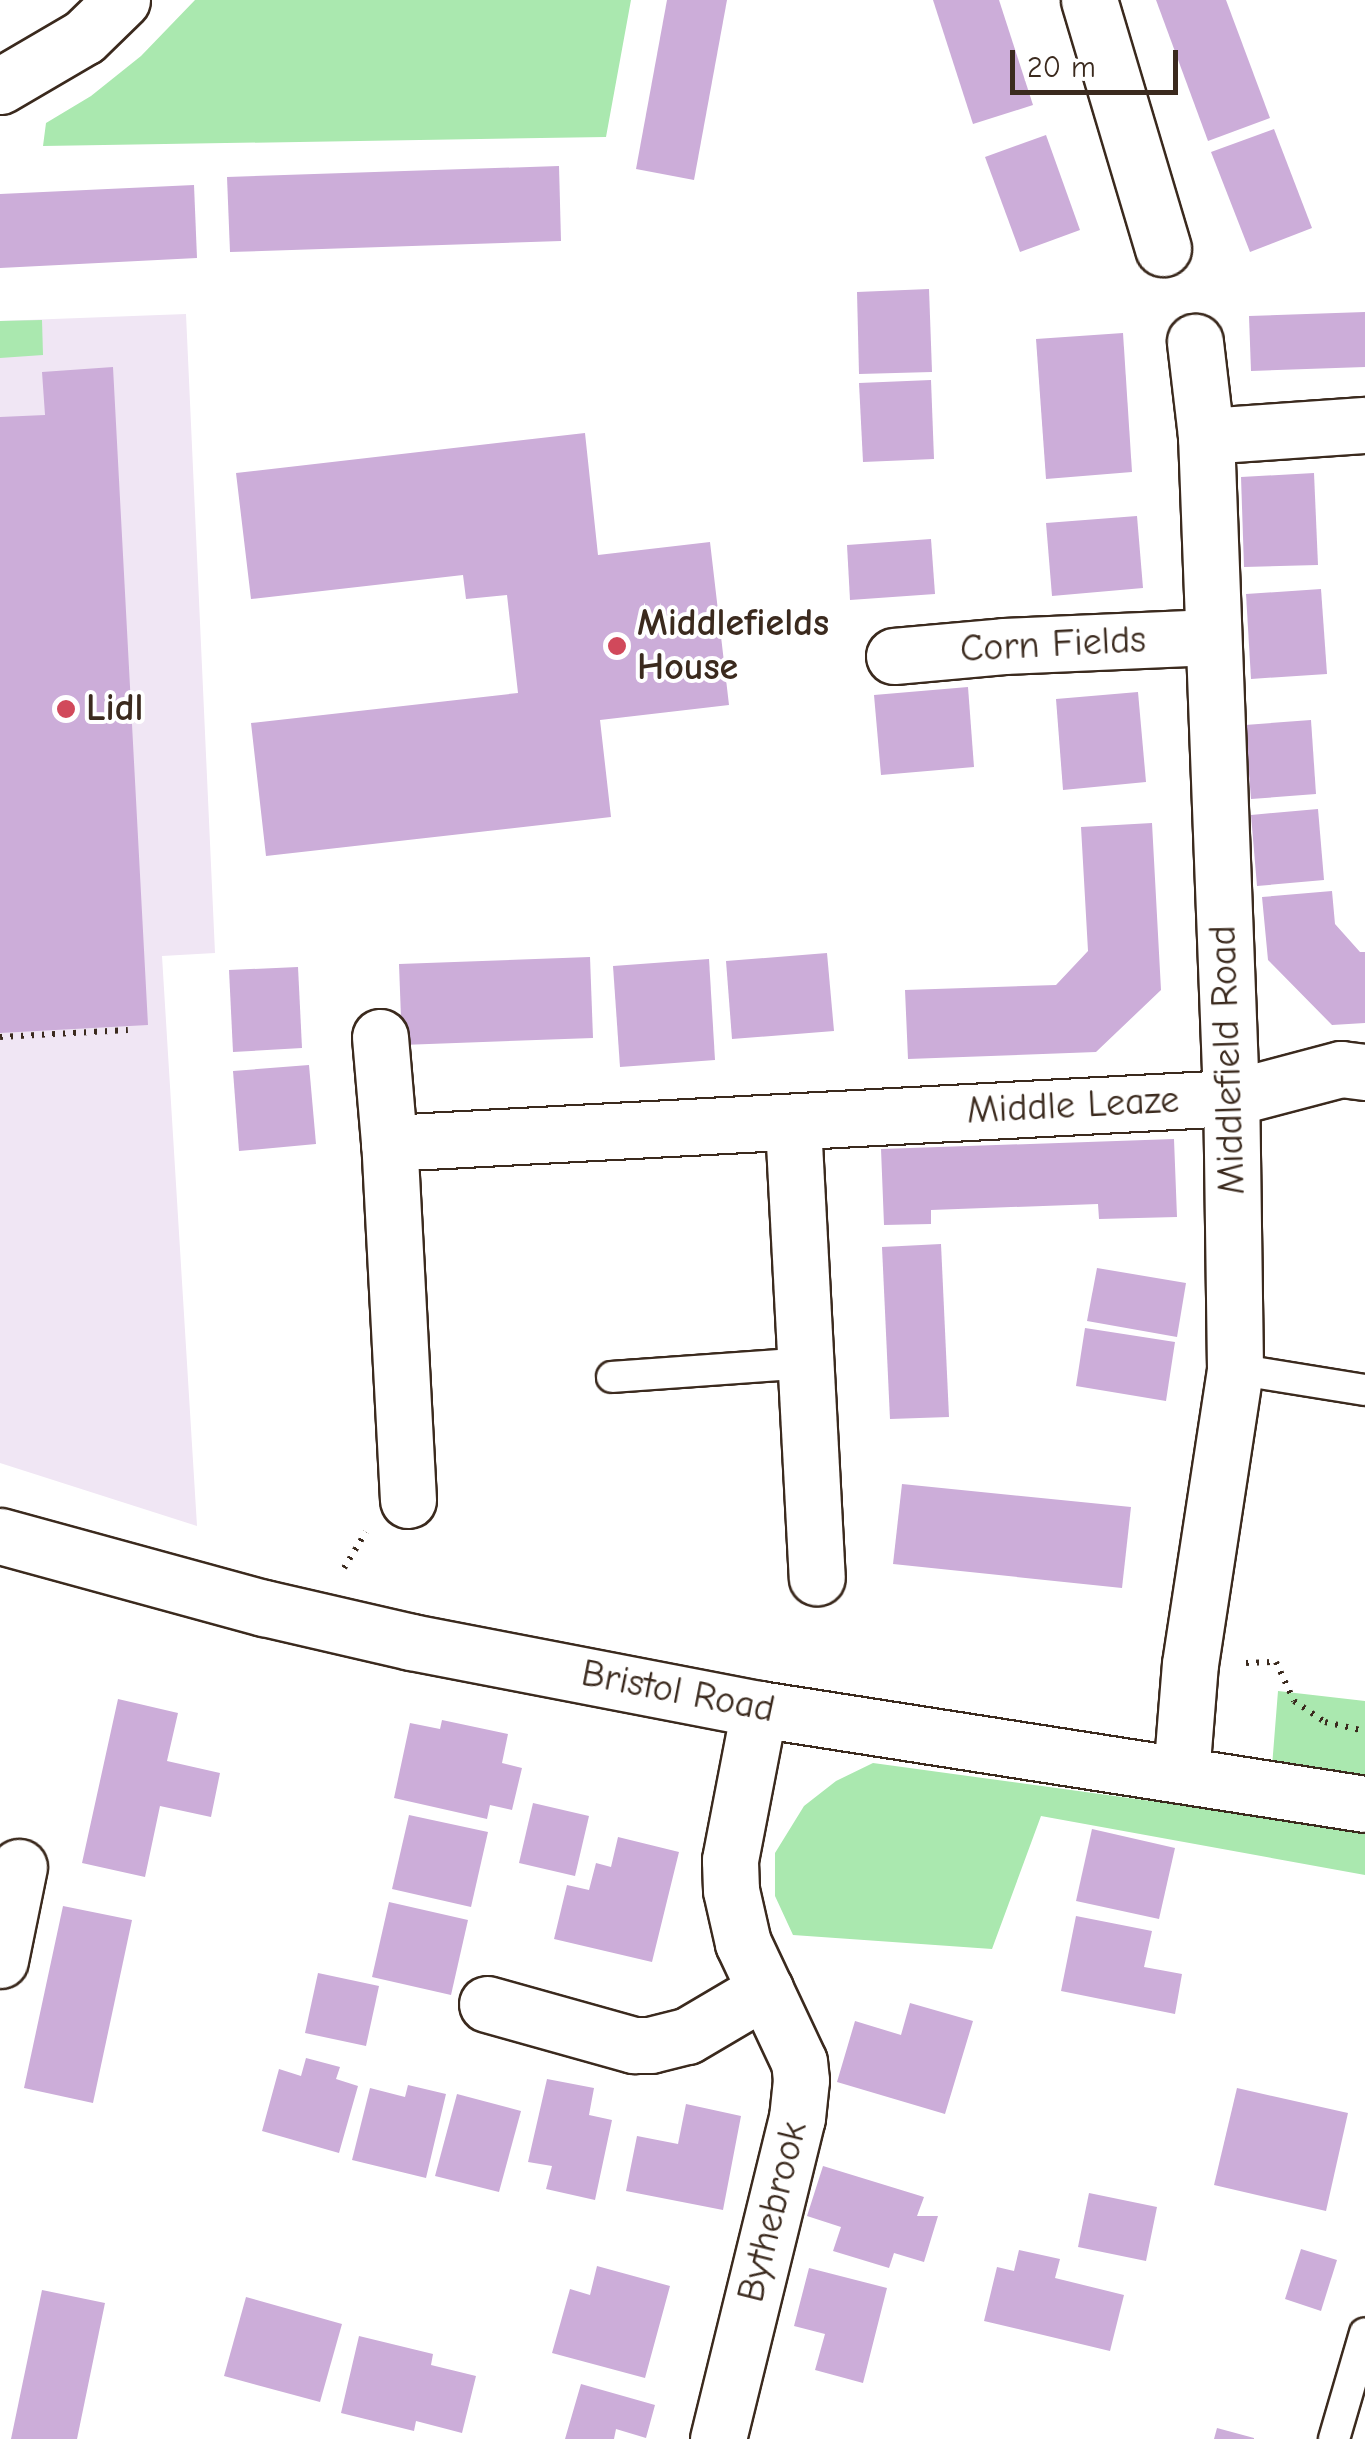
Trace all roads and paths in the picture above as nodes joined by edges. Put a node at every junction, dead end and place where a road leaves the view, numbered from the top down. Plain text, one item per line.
1 (122, 0) edge
2 (1089, 0) edge
3 (0, 86) edge
4 (1163, 248) dead end
5 (1195, 342) dead end
6 (1365, 425) edge
7 (1206, 436) junction
8 (1212, 637) junction
9 (894, 656) dead end
10 (128, 1030) dead end
11 (0, 1037) edge
12 (380, 1037) dead end
13 (1365, 1072) edge
14 (1231, 1098) junction
15 (793, 1124) junction
16 (389, 1143) junction
17 (806, 1363) junction
18 (1236, 1369) junction
19 (612, 1377) dead end
20 (1365, 1390) edge
21 (408, 1500) dead end
22 (0, 1536) edge
23 (816, 1577) dead end
24 (1190, 1664) junction
25 (759, 1708) junction
26 (1365, 1731) edge
27 (1181, 1774) junction
28 (1365, 1804) edge
29 (19, 1868) dead end
30 (0, 1960) edge
31 (765, 1990) junction
32 (487, 2004) dead end
33 (1365, 2333) edge
34 (718, 2439) edge
35 (1334, 2439) edge

1 - 3 street
2 - 4 street
5 - 7 street, Middlefield Road
6 - 7 street
7 - 8 street, Middlefield Road
8 - 9 street, Corn Fields
8 - 14 street, Middlefield Road
10 - 11 path
12 - 16 street
13 - 14 street, Middle Leaze
14 - 15 street, Middle Leaze
14 - 18 street, Middlefield Road
15 - 16 street, Middle Leaze
15 - 17 street
16 - 21 street
17 - 19 lane
17 - 23 street
18 - 20 lane
18 - 24 street, Middlefield Road
22 - 25 street, Bristol Road
24 - 26 path
24 - 27 street, Middlefield Road
25 - 27 street, Bristol Road
25 - 31 street, Bythebrook
27 - 28 street, Bristol Road
29 - 30 street
31 - 32 street
31 - 34 street, Bythebrook
33 - 35 lane

